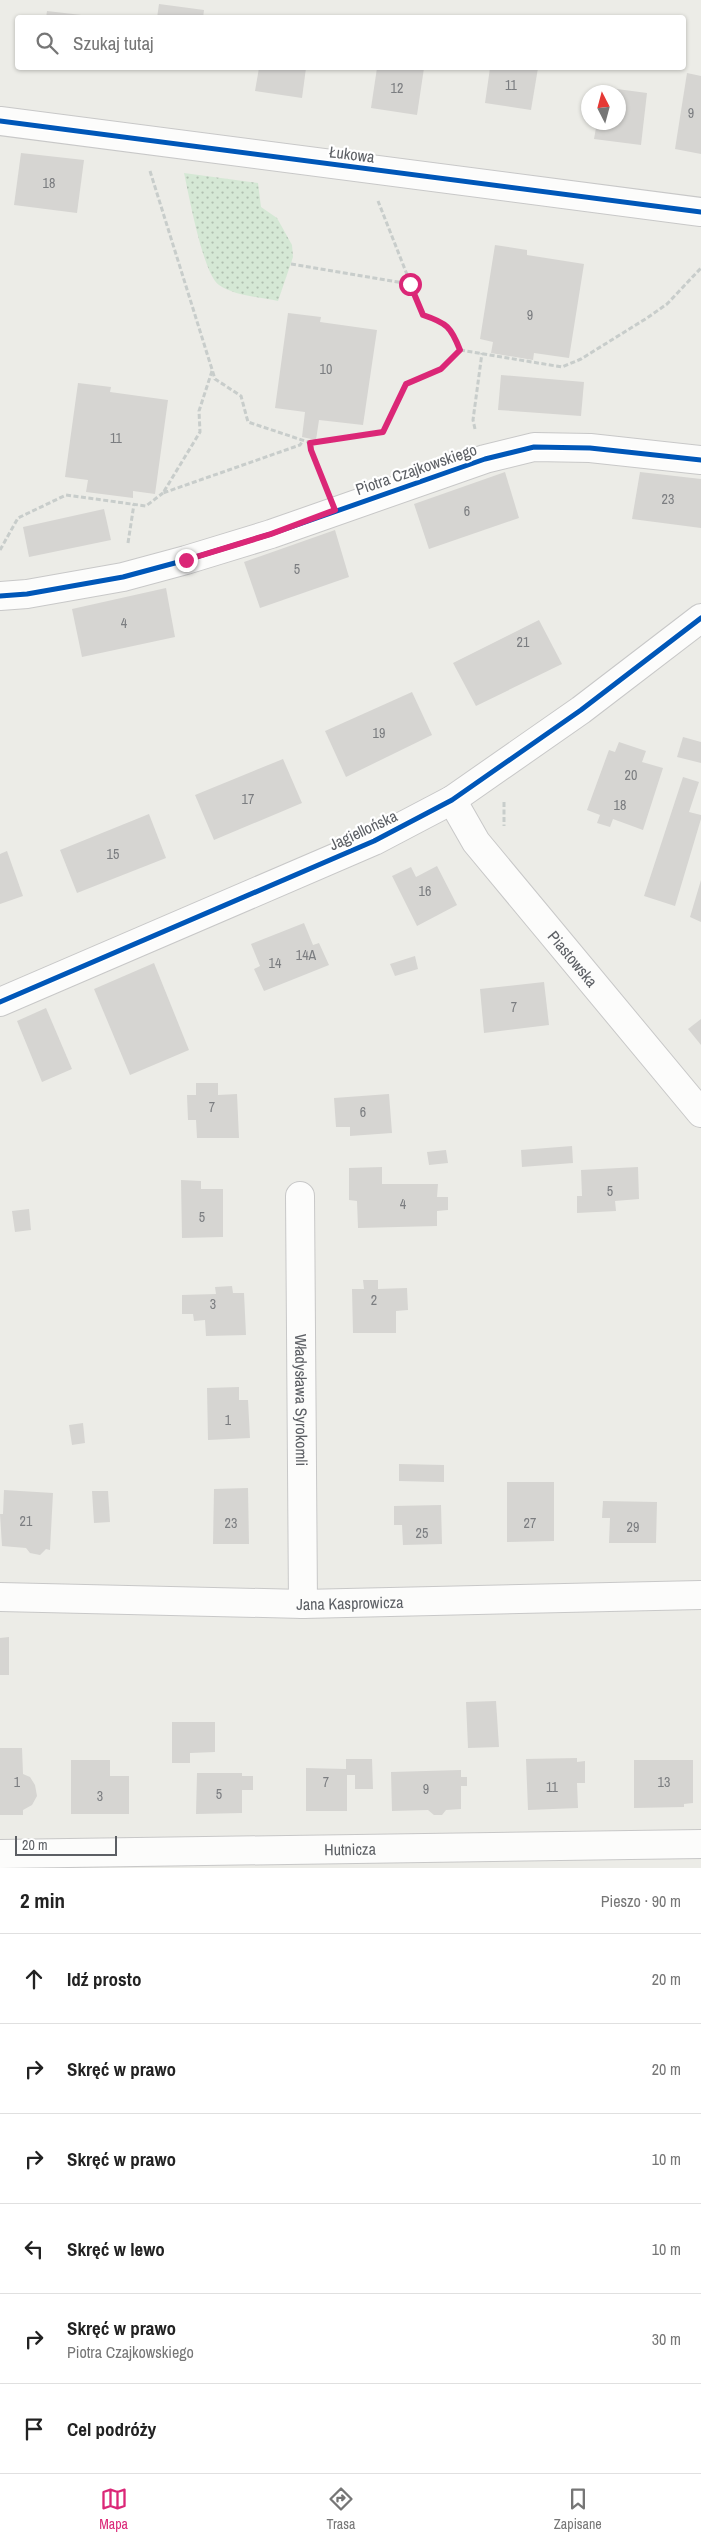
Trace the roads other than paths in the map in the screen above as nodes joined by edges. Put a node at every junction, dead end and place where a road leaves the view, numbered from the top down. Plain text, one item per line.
1 (0, 121) edge
2 (701, 212) edge
3 (701, 460) edge
4 (0, 596) edge
5 (701, 618) edge
6 (452, 800) junction
7 (0, 1002) edge
8 (701, 1113) edge
9 (300, 1196) dead end
10 (701, 1595) edge
11 (0, 1597) edge
12 (303, 1604) junction
13 (701, 1844) edge
14 (0, 1854) edge

1 - 2 street, Łukowa
3 - 4 street, Piotra Czajkowskiego
5 - 6 street, Jagiellońska
6 - 7 street, Jagiellońska
6 - 8 street, Piastowska
9 - 12 street, Władysława Syrokomli
10 - 12 street, Jana Kasprowicza
11 - 12 street, Jana Kasprowicza
13 - 14 street, Hutnicza

